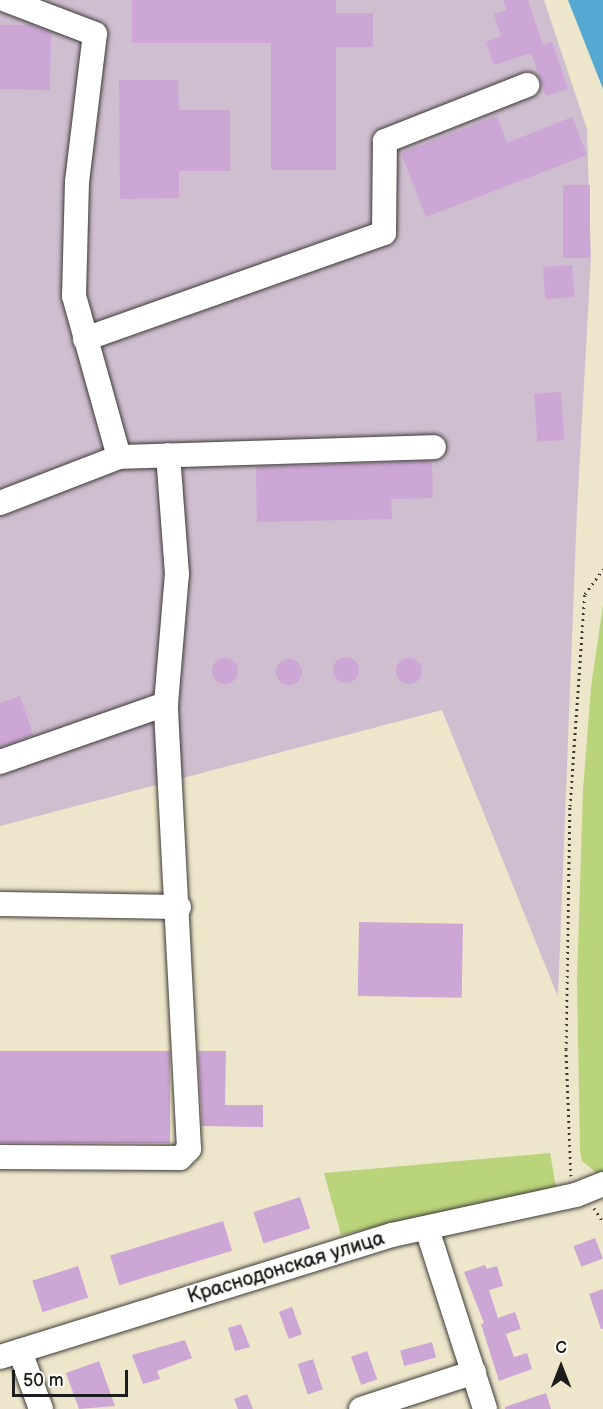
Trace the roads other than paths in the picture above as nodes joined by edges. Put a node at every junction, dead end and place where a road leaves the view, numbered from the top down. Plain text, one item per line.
1 (6, 0) edge
2 (527, 85) dead end
3 (84, 339) junction
4 (434, 447) dead end
5 (168, 455) junction
6 (119, 456) junction
7 (0, 503) edge
8 (166, 704) junction
9 (0, 762) edge
10 (0, 904) edge
11 (179, 907) junction
12 (0, 1158) edge
13 (603, 1184) edge
14 (427, 1229) junction
15 (10, 1354) edge
16 (474, 1372) junction
17 (41, 1409) edge
18 (361, 1409) edge
19 (485, 1409) edge

1 - 3 street
2 - 3 street
3 - 6 street
4 - 5 street
5 - 6 street
5 - 8 street
6 - 7 street
8 - 9 street
8 - 11 street
10 - 11 street
11 - 12 street
13 - 14 street, Краснодонская улица
14 - 15 street, Краснодонская улица
14 - 16 street
15 - 17 street
16 - 18 street
16 - 19 street

